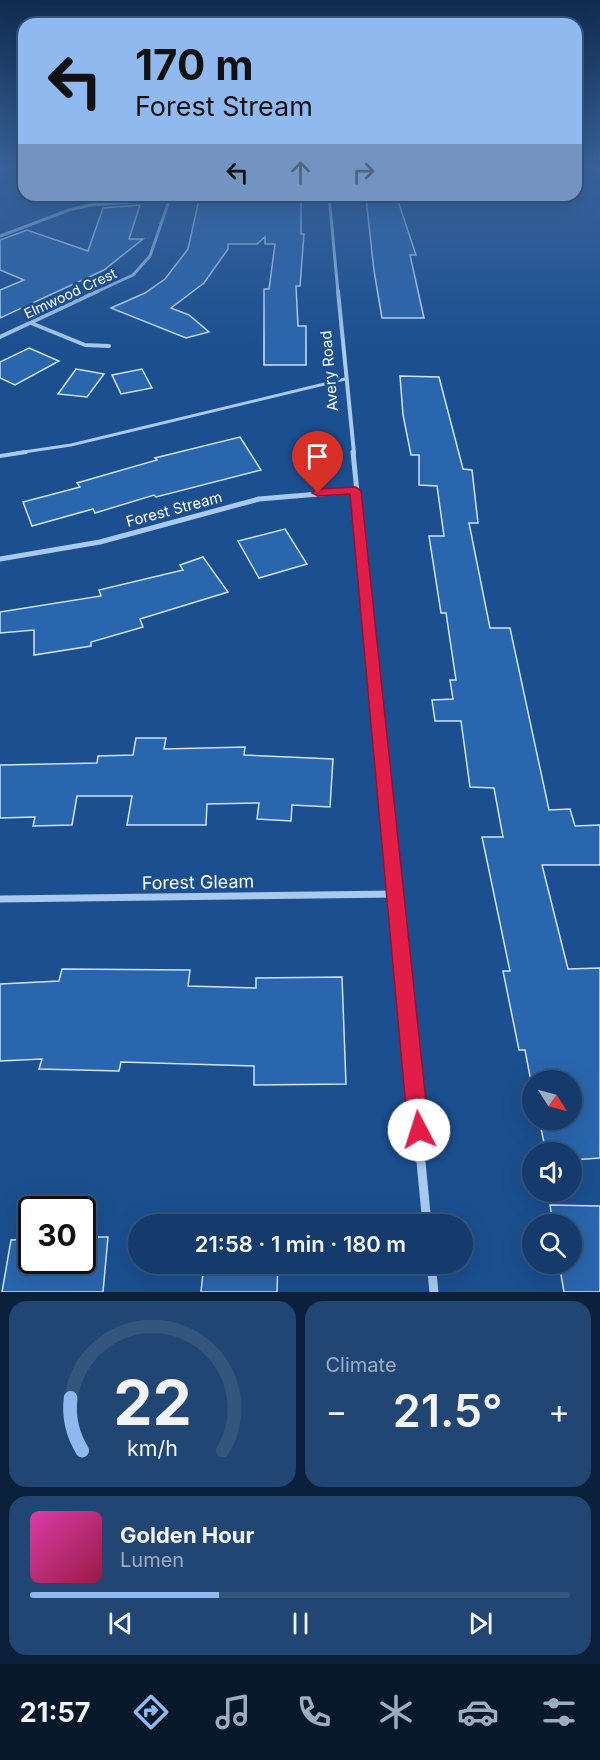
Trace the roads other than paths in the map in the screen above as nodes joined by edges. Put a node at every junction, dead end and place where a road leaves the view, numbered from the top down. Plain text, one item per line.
1 (18, 229) edge
2 (160, 229) edge
3 (331, 229) edge
4 (0, 236) edge
5 (31, 323) junction
6 (0, 337) edge
7 (109, 346) dead end
8 (345, 379) junction
9 (0, 456) edge
10 (356, 491) junction
11 (0, 559) edge
12 (397, 894) junction
13 (0, 899) edge
14 (426, 1214) edge
15 (432, 1274) edge
16 (434, 1292) edge

1 - 4 street
2 - 5 street, Elmwood Crest
3 - 8 street, Avery Road
5 - 6 street, Elmwood Crest
5 - 7 street
8 - 9 lane
8 - 10 street, Avery Road
10 - 11 street, Forest Stream
10 - 12 street, Avery Road
12 - 13 street, Forest Gleam
12 - 14 street, Avery Road
15 - 16 street

